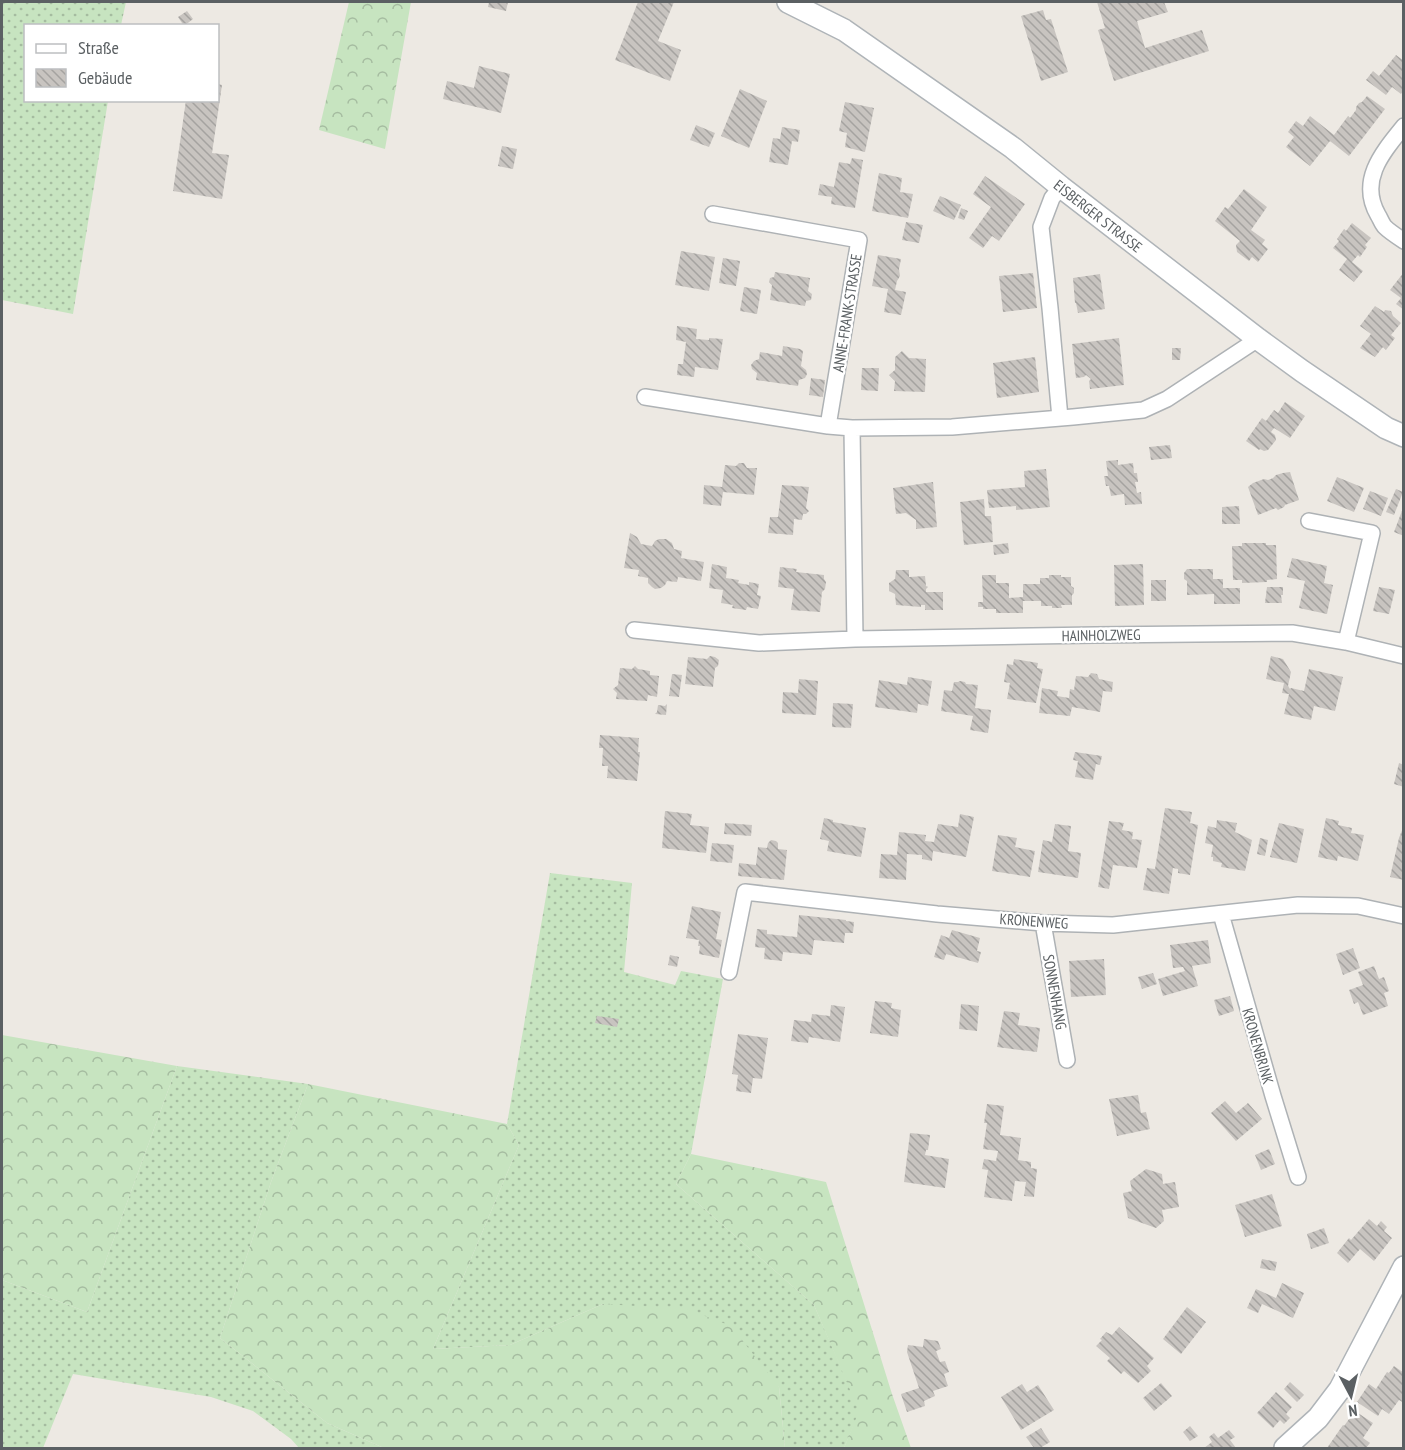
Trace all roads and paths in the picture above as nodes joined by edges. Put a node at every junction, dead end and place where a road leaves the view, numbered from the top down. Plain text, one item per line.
1 (788, 2) edge
2 (1404, 126) edge
3 (1061, 187) junction
4 (713, 214) dead end
5 (1404, 242) edge
6 (1258, 339) junction
7 (645, 397) dead end
8 (1060, 418) junction
9 (828, 426) junction
10 (852, 428) junction
11 (1404, 436) edge
12 (1309, 521) dead end
13 (634, 630) dead end
14 (855, 639) junction
15 (1346, 642) junction
16 (1404, 656) edge
17 (1221, 914) junction
18 (1404, 916) edge
19 (1043, 923) junction
20 (729, 972) dead end
21 (1067, 1060) dead end
22 (1298, 1177) dead end
23 (1404, 1267) edge
24 (1285, 1449) edge

1 - 3 main road, EISBERGER STRASSE
2 - 5 street
3 - 6 main road, EISBERGER STRASSE
3 - 8 street
4 - 9 street, ANNE-FRANK-STRASSE
6 - 8 street
6 - 11 main road, EISBERGER STRASSE
7 - 9 street
8 - 10 street
9 - 10 street
10 - 14 street
12 - 15 street
13 - 14 street, HAINHOLZWEG
14 - 15 street, HAINHOLZWEG
15 - 16 street, HAINHOLZWEG
17 - 18 street, KRONENWEG
17 - 19 street, KRONENWEG
17 - 22 street, KRONENBRINK
19 - 20 street, KRONENWEG
19 - 21 street, SONNENHANG
23 - 24 main road

